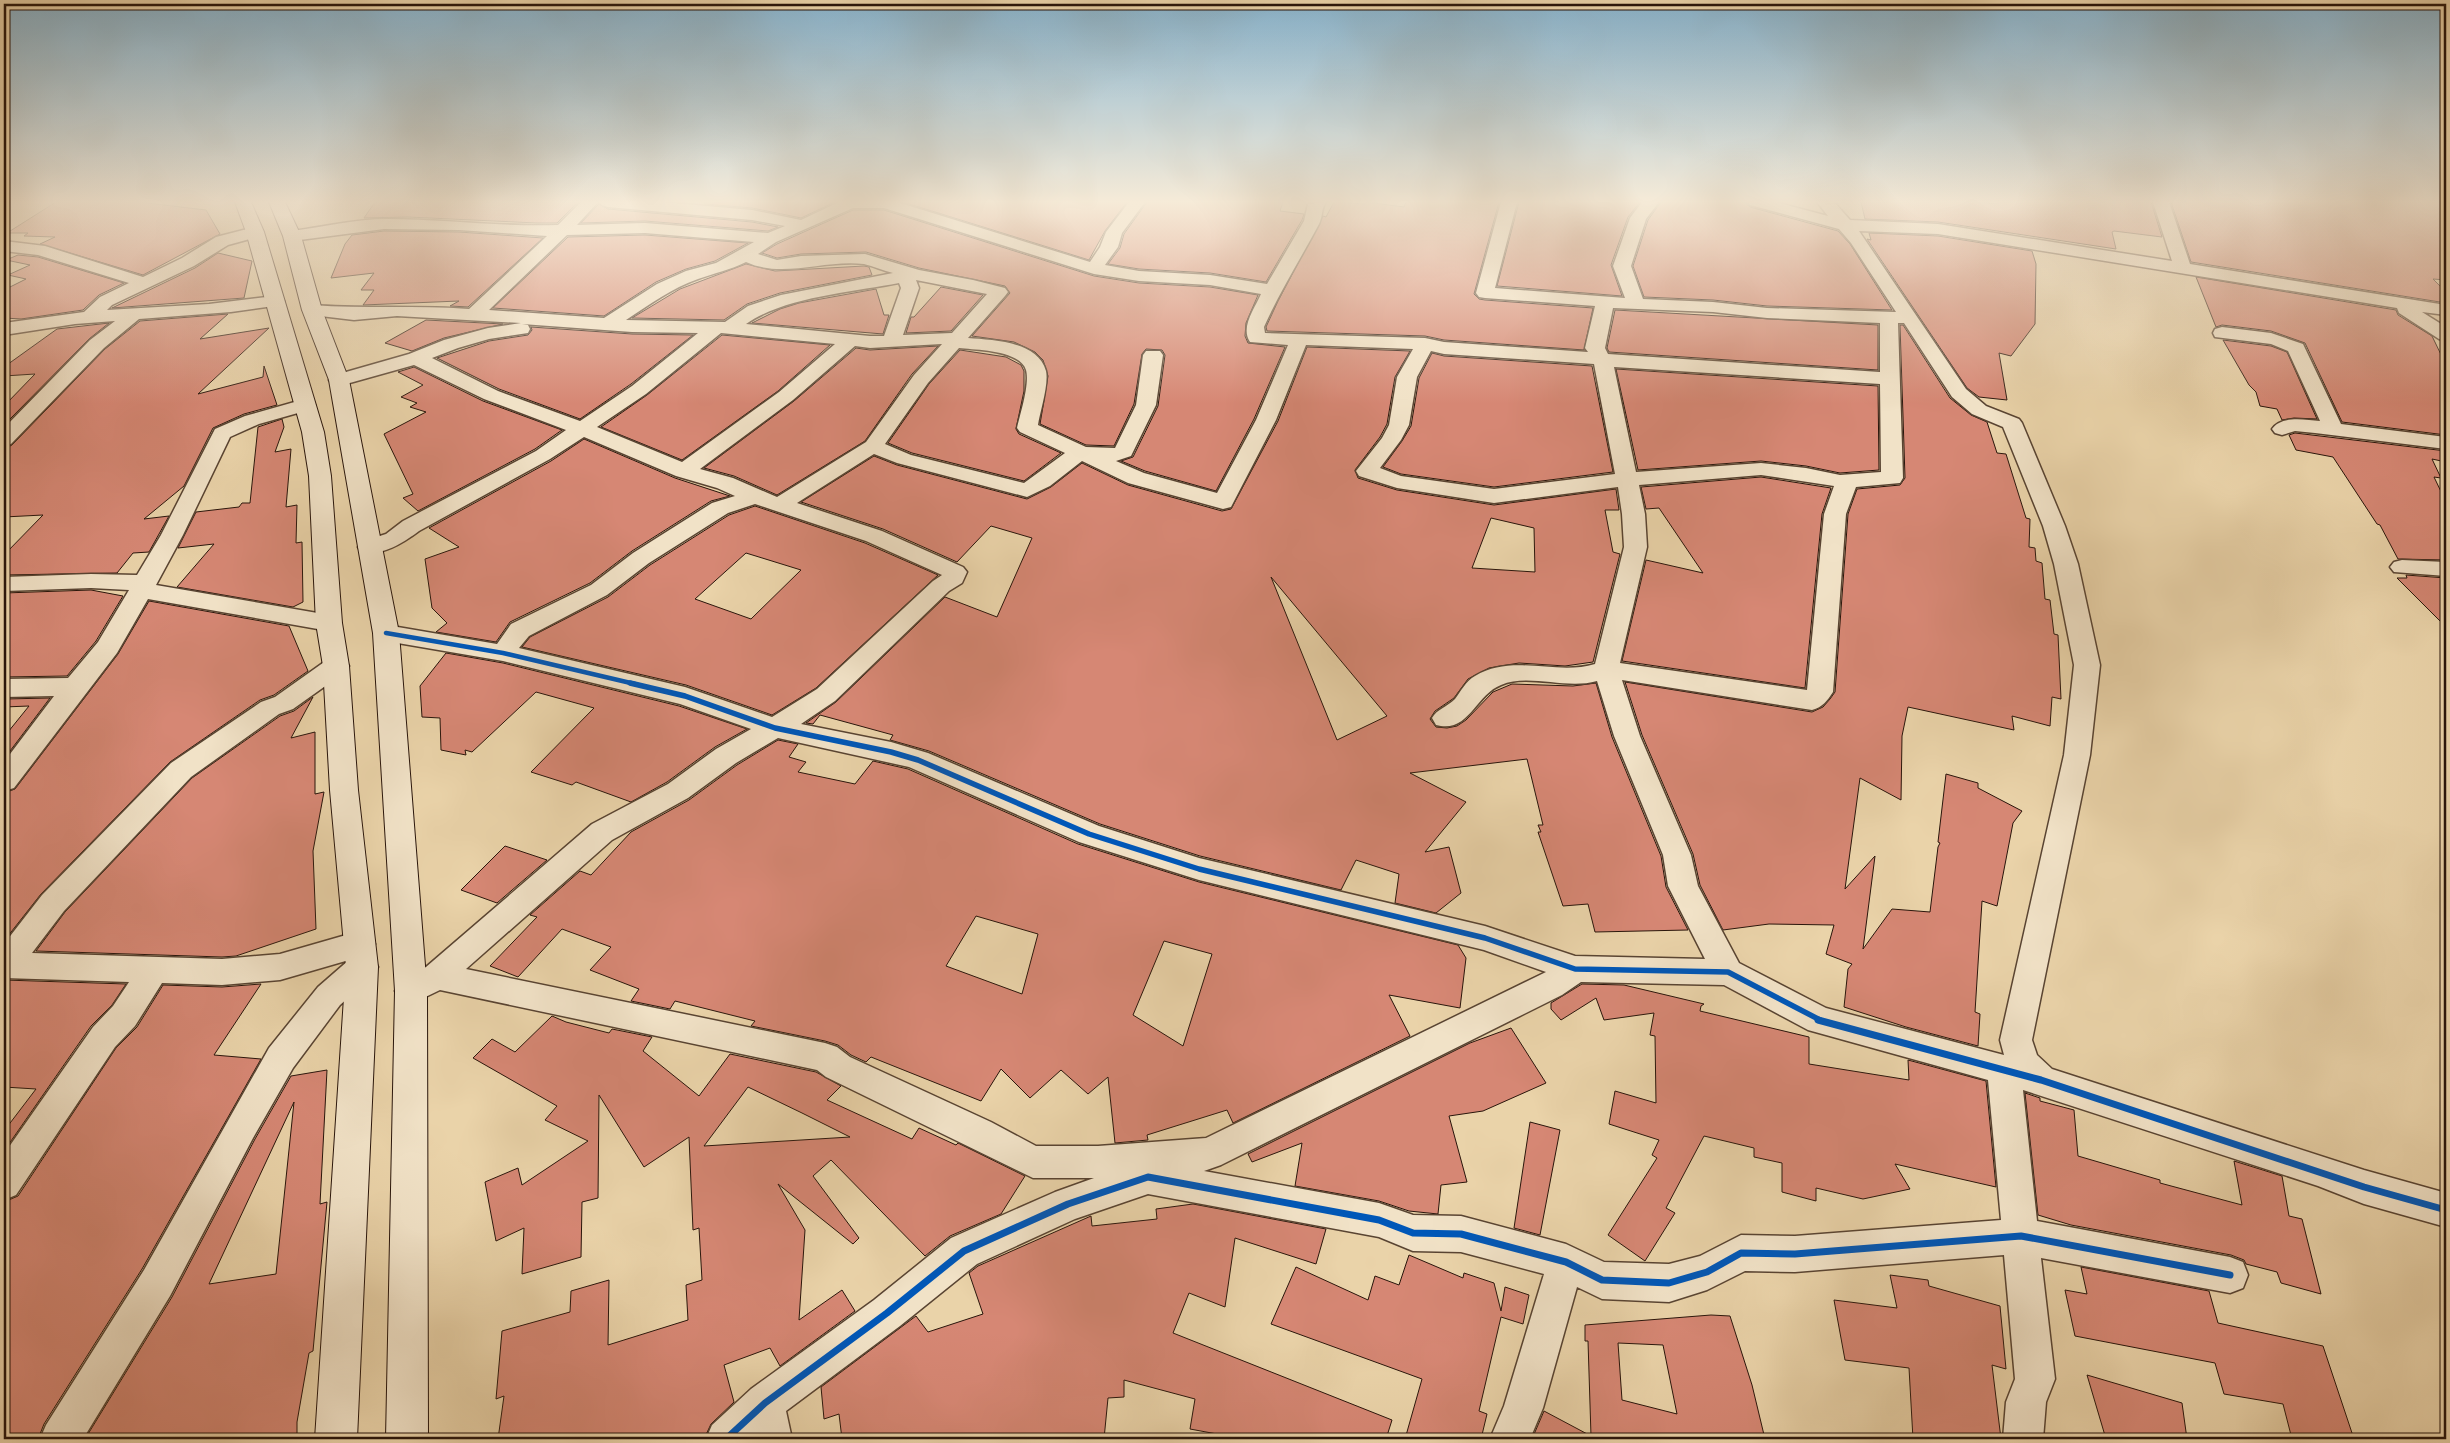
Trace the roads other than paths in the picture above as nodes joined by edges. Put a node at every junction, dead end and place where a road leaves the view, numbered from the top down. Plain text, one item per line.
1 (102, 269) edge
2 (173, 269) edge
3 (265, 269) edge
4 (301, 269) edge
5 (521, 269) edge
6 (713, 269) edge
7 (893, 269) edge
8 (1096, 269) edge
9 (1284, 269) edge
10 (1491, 269) edge
11 (1623, 269) edge
12 (1878, 269) edge
13 (2191, 269) edge
14 (911, 276) junction
15 (144, 283) junction
16 (1272, 290) junction
17 (275, 301) junction
18 (1604, 303) junction
19 (2395, 303) junction
20 (1636, 304) junction
21 (312, 310) junction
22 (2446, 310) edge
23 (473, 315) junction
24 (132, 316) junction
25 (89, 317) junction
26 (1889, 318) junction
27 (1911, 318) junction
28 (582, 322) junction
29 (609, 323) junction
30 (723, 328) junction
31 (4, 329) edge
32 (2222, 333) dead end
33 (2446, 335) edge
34 (892, 340) junction
35 (1299, 340) junction
36 (850, 341) junction
37 (954, 342) junction
38 (1425, 344) junction
39 (1153, 355) dead end
40 (416, 358) junction
41 (1602, 359) junction
42 (1890, 379) junction
43 (339, 380) junction
44 (305, 405) junction
45 (581, 429) junction
46 (2282, 429) dead end
47 (2334, 430) junction
48 (4, 440) edge
49 (2446, 443) edge
50 (873, 446) junction
51 (1079, 453) junction
52 (684, 471) junction
53 (1626, 479) junction
54 (1847, 481) junction
55 (755, 497) junction
56 (781, 504) junction
57 (369, 547) junction
58 (2402, 567) dead end
59 (2446, 569) edge
60 (4, 584) edge
61 (144, 586) junction
62 (329, 623) junction
63 (386, 632) junction
64 (503, 653) junction
65 (336, 666) junction
66 (1606, 669) junction
67 (75, 687) junction
68 (4, 688) edge
69 (1445, 718) dead end
70 (776, 728) junction
71 (4, 781) edge
72 (361, 956) junction
73 (4, 965) edge
74 (1575, 969) junction
75 (153, 971) junction
76 (1728, 972) junction
77 (424, 984) junction
78 (2004, 1070) junction
79 (2041, 1080) junction
80 (1157, 1166) junction
81 (4, 1183) edge
82 (2446, 1210) edge
83 (2021, 1236) junction
84 (1566, 1262) junction
85 (2230, 1275) dead end
86 (768, 1421) edge
87 (60, 1439) edge
88 (336, 1439) edge
89 (407, 1439) edge
90 (726, 1439) edge
91 (1510, 1439) edge
92 (2023, 1439) edge

1 - 15 street
2 - 15 street
3 - 17 street
4 - 21 street
5 - 23 street
6 - 29 street
7 - 14 street
8 - 16 street
9 - 16 street
10 - 18 street
11 - 20 street
12 - 27 street
13 - 19 street
14 - 30 street
14 - 34 street
14 - 37 street
15 - 25 street
16 - 35 street
17 - 24 street
17 - 44 street
18 - 20 street
18 - 41 street
19 - 22 street
19 - 33 street
20 - 26 street
21 - 23 street
21 - 43 street
23 - 28 street
24 - 25 street
24 - 48 street
25 - 31 street
26 - 27 street
26 - 42 street
27 - 79 street
28 - 29 street
28 - 40 street
29 - 30 street
30 - 36 street
30 - 45 street
32 - 47 street
34 - 36 street
34 - 37 street
35 - 38 street
35 - 51 street
36 - 52 street
37 - 50 street
37 - 51 street
38 - 41 street
38 - 53 street
39 - 51 street
40 - 43 street
40 - 45 street
41 - 42 street
41 - 53 street
42 - 54 street
43 - 57 street
44 - 61 street
44 - 62 street
45 - 52 street
45 - 57 street
46 - 47 street
47 - 49 street
50 - 51 street
50 - 56 street
52 - 55 street
53 - 54 street
53 - 66 street
54 - 66 street
55 - 56 street
55 - 64 street
56 - 70 street
57 - 63 street
58 - 59 street
60 - 61 street
61 - 62 street
61 - 67 street
62 - 65 street
63 - 64 street
63 - 77 street
64 - 70 street
65 - 72 street
65 - 73 street
66 - 69 street
66 - 76 street
67 - 68 street
67 - 71 street
70 - 74 street
70 - 77 street
72 - 75 street
72 - 87 street
72 - 88 street
73 - 75 street
74 - 76 street
74 - 80 street
75 - 81 street
76 - 78 street
77 - 80 street
77 - 89 street
78 - 79 street
78 - 83 street
79 - 82 street
80 - 84 street
80 - 86 street
83 - 84 street
83 - 85 street
83 - 92 street
84 - 91 street
86 - 90 street

